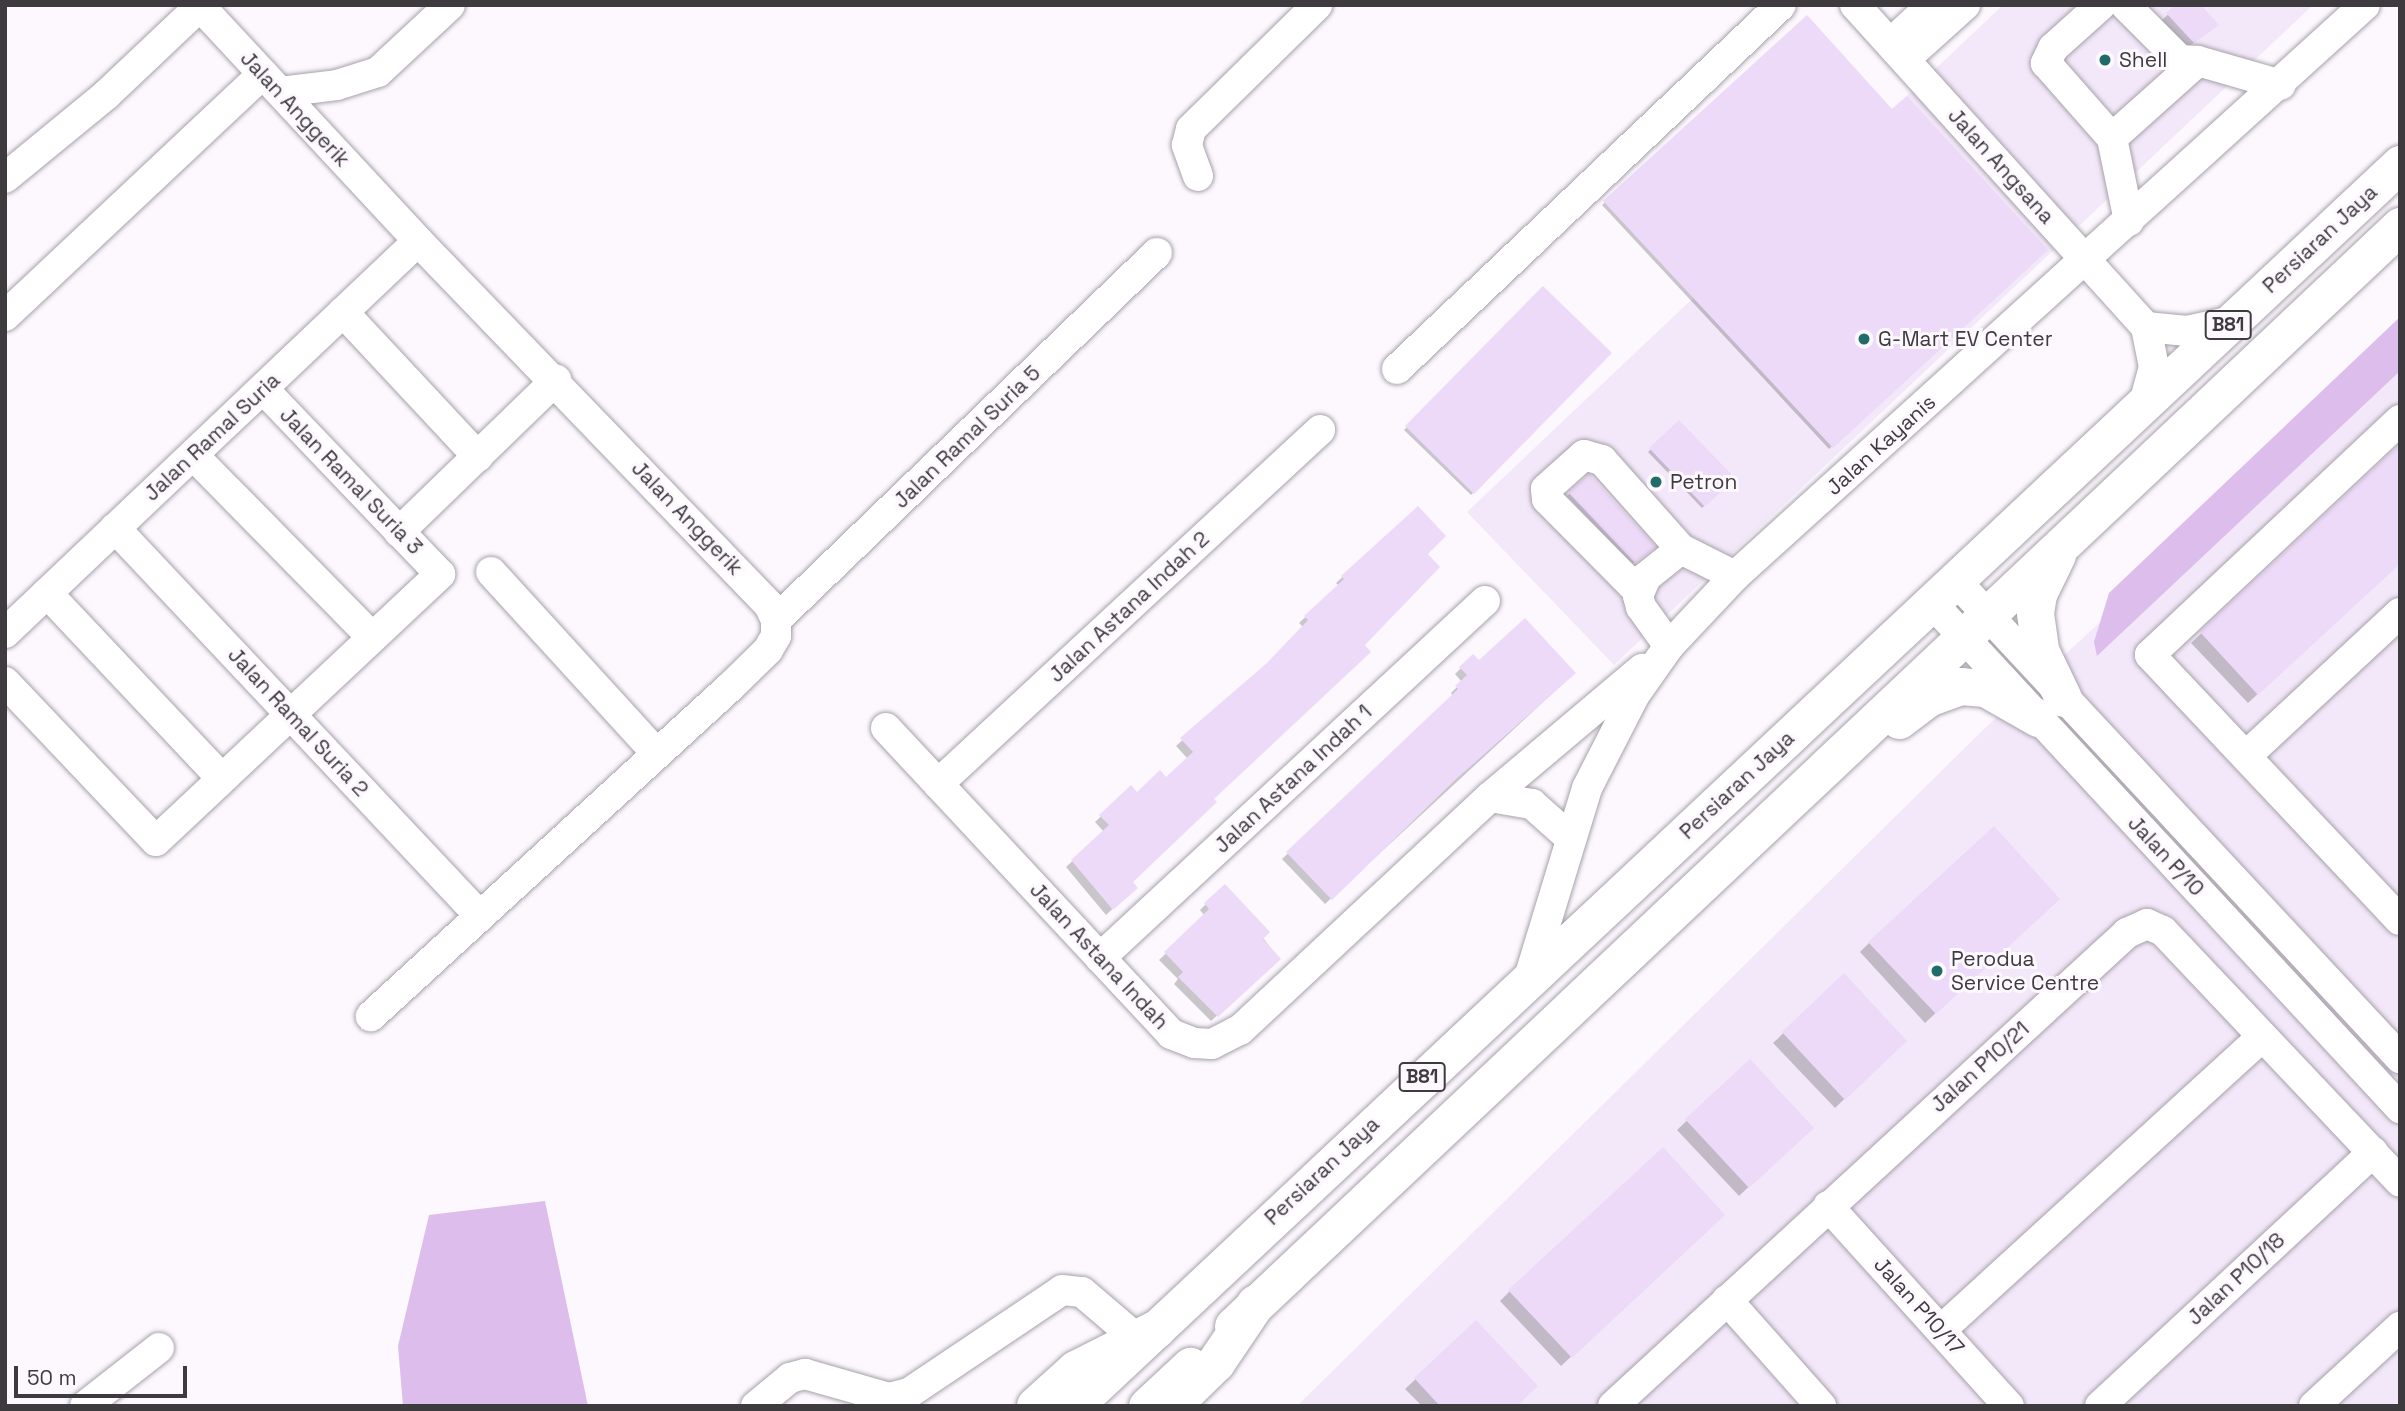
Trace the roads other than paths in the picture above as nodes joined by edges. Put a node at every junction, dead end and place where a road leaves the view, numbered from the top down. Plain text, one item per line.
1 (450, 5) edge
2 (1317, 5) edge
3 (1781, 5) edge
4 (1855, 5) edge
5 (2101, 5) edge
6 (2125, 5) edge
7 (2365, 5) edge
8 (200, 6) edge
9 (1948, 8) edge
10 (1898, 51) junction
11 (2198, 61) junction
12 (271, 83) junction
13 (2281, 86) junction
14 (2112, 138) junction
15 (2400, 164) edge
16 (1198, 176) dead end
17 (5, 178) edge
18 (2129, 221) junction
19 (2400, 226) edge
20 (418, 241) junction
21 (1157, 253) dead end
22 (2086, 261) junction
23 (343, 312) junction
24 (5, 316) edge
25 (2233, 321) junction
26 (2146, 327) junction
27 (1397, 369) dead end
28 (556, 380) junction
29 (263, 389) junction
30 (2143, 407) junction
31 (2400, 420) edge
32 (1320, 430) dead end
33 (192, 455) junction
34 (478, 457) junction
35 (116, 528) junction
36 (2073, 530) junction
37 (400, 532) junction
38 (1681, 549) junction
39 (491, 572) dead end
40 (1735, 576) junction
41 (1639, 592) junction
42 (1944, 592) junction
43 (47, 593) junction
44 (1485, 601) dead end
45 (2400, 613) edge
46 (776, 620) junction
47 (1975, 624) junction
48 (5, 633) edge
49 (372, 637) junction
50 (1669, 646) junction
51 (5, 682) edge
52 (2051, 708) junction
53 (290, 714) junction
54 (886, 728) dead end
55 (656, 753) junction
56 (2245, 756) junction
57 (222, 779) junction
58 (938, 784) junction
59 (1490, 797) junction
60 (1569, 836) junction
61 (1741, 850) junction
62 (480, 916) junction
63 (2400, 920) edge
64 (1100, 958) junction
65 (1529, 978) junction
66 (371, 1016) dead end
67 (2262, 1037) junction
68 (2399, 1057) edge
69 (2400, 1108) edge
70 (2372, 1152) junction
71 (2400, 1182) edge
72 (1828, 1206) junction
73 (1727, 1300) junction
74 (1256, 1304) junction
75 (2400, 1327) edge
76 (1941, 1330) junction
77 (1147, 1334) junction
78 (159, 1348) dead end
79 (1619, 1404) edge
80 (85, 1406) edge
81 (756, 1406) edge
82 (1036, 1406) edge
83 (1074, 1406) edge
84 (1147, 1406) edge
85 (1172, 1406) edge
86 (1821, 1406) edge
87 (2009, 1406) edge
88 (2100, 1406) edge
89 (2314, 1406) edge

1 - 12 street
2 - 16 street
3 - 27 street
4 - 10 street, Jalan Angsana
5 - 14 street
6 - 11 street
7 - 13 street, Jalan Kayanis
8 - 12 street, Jalan Anggerik
8 - 17 street
9 - 10 street
10 - 22 street, Jalan Angsana
11 - 13 street
11 - 14 street
12 - 20 street, Jalan Anggerik
12 - 24 street
13 - 18 street, Jalan Kayanis
14 - 18 street
15 - 25 main road, Persiaran Jaya / B81
18 - 22 street, Jalan Kayanis
19 - 36 main road, B81
20 - 23 street, Jalan Ramal Suria
20 - 28 street, Jalan Anggerik
21 - 46 street, Jalan Ramal Suria 5
22 - 26 street, Jalan Angsana
22 - 40 street, Jalan Kayanis
23 - 29 street, Jalan Ramal Suria
23 - 34 street
25 - 26 street
25 - 30 main road, Persiaran Jaya / B81
26 - 30 street
28 - 34 street
28 - 46 street, Jalan Anggerik
29 - 33 street, Jalan Ramal Suria
29 - 37 street, Jalan Ramal Suria 3
30 - 42 main road, Persiaran Jaya / B81
31 - 56 street
32 - 58 street, Jalan Astana Indah 2
33 - 35 street, Jalan Ramal Suria
33 - 49 street
34 - 37 street
35 - 43 street, Jalan Ramal Suria
35 - 53 street, Jalan Ramal Suria 2
36 - 47 main road, B81
36 - 52 main road
37 - 49 street, Jalan Ramal Suria 3
38 - 40 street
38 - 41 street
38 - 41 street
39 - 55 street
40 - 50 street, Jalan Kayanis
41 - 50 street
42 - 47 street, Jalan P/10
42 - 65 main road, Persiaran Jaya / B81
43 - 48 street, Jalan Ramal Suria
43 - 57 street
44 - 64 street, Jalan Astana Indah 1
45 - 56 street
46 - 55 street
47 - 52 street, Jalan P/10
47 - 61 main road, B81
49 - 53 street
50 - 59 street, Jalan Astana Indah
50 - 60 street, Jalan Kayanis
51 - 57 street
52 - 61 main road
52 - 68 street, Jalan P/10
52 - 69 street, Jalan P/10
53 - 57 street
53 - 62 street, Jalan Ramal Suria 2
54 - 58 street, Jalan Astana Indah
55 - 62 street
56 - 63 street
58 - 64 street, Jalan Astana Indah
59 - 60 street
59 - 64 street, Jalan Astana Indah
60 - 65 street, Jalan Kayanis
61 - 74 main road, B81
62 - 66 street
65 - 77 main road, Persiaran Jaya / B81
67 - 70 street, Jalan P10/21
67 - 72 street, Jalan P10/21
67 - 76 street
70 - 71 street, Jalan P10/21
70 - 88 street, Jalan P10/18
72 - 73 street, Jalan P10/21
72 - 76 street, Jalan P10/17
73 - 79 street, Jalan P10/21
73 - 86 street
74 - 84 main road, B81
74 - 85 highway
75 - 89 street
76 - 87 street, Jalan P10/17
77 - 81 street
77 - 82 highway
77 - 83 main road, Persiaran Jaya / B81
78 - 80 street

